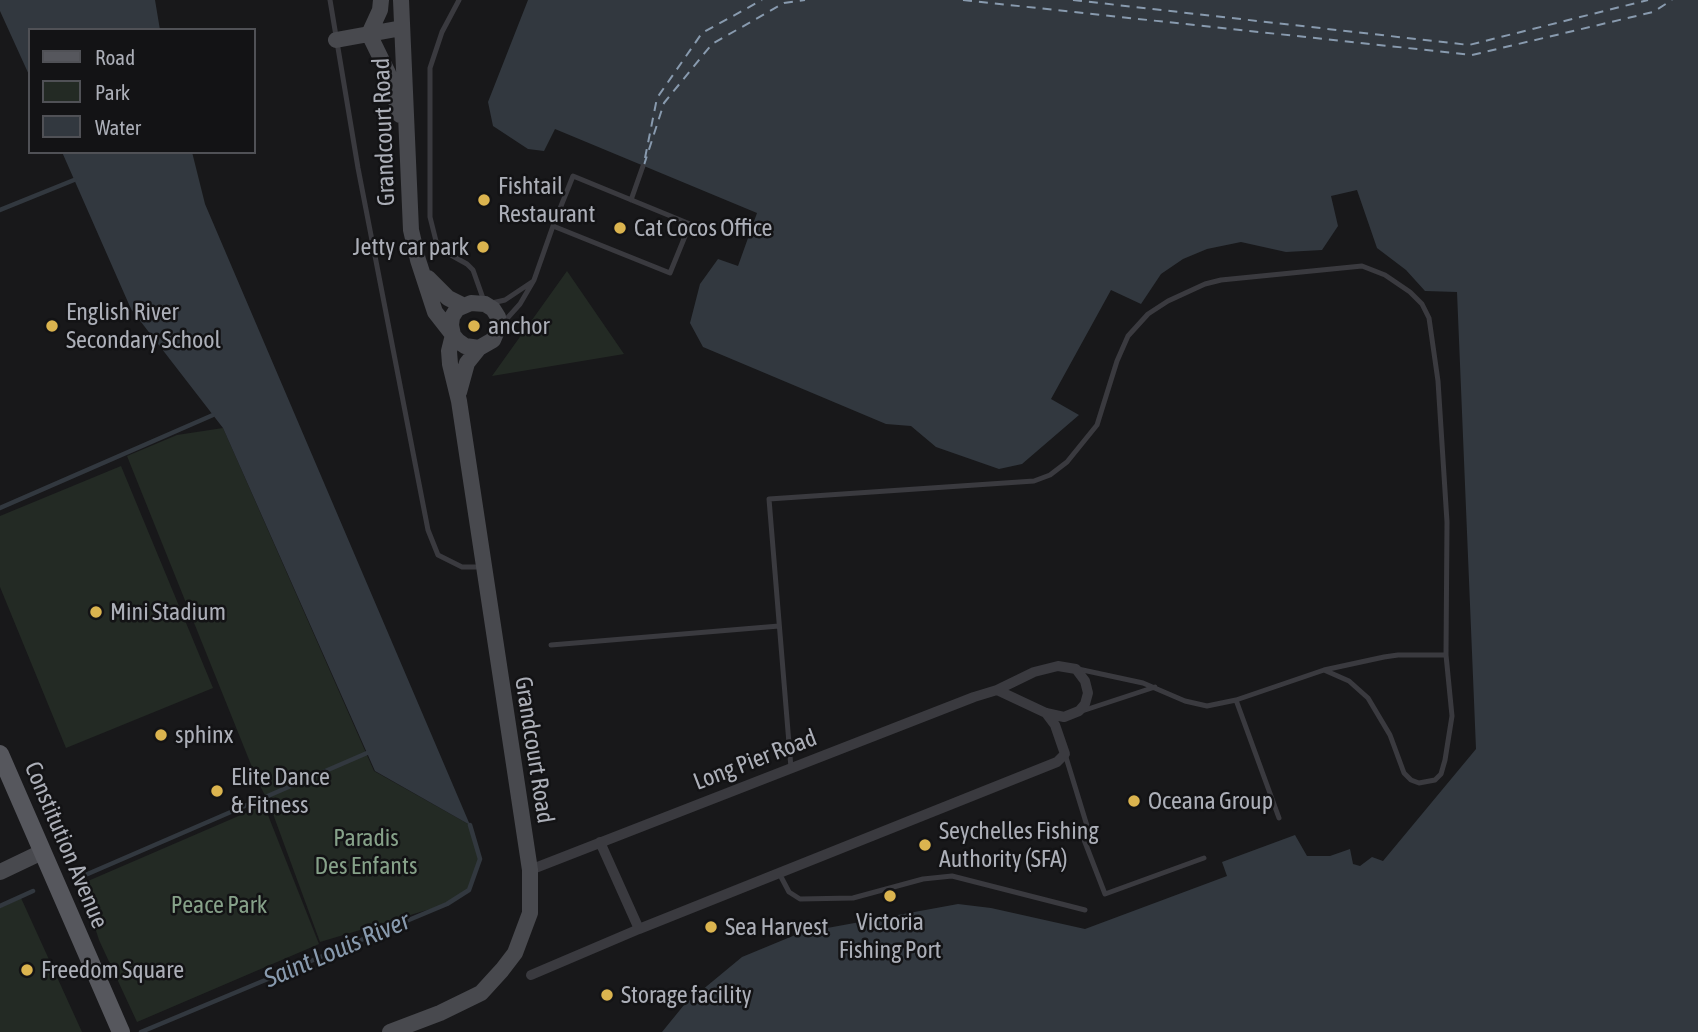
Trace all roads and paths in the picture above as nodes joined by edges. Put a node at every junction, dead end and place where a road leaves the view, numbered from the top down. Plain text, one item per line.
1 (330, 0) edge
2 (381, 0) edge
3 (401, 0) edge
4 (459, 0) edge
5 (402, 28) junction
6 (369, 34) junction
7 (336, 40) junction
8 (407, 141) junction
9 (643, 166) dead end
10 (631, 200) junction
11 (554, 226) junction
12 (418, 260) junction
13 (534, 280) junction
14 (476, 282) junction
15 (473, 304) junction
16 (499, 326) junction
17 (453, 335) junction
18 (479, 348) junction
19 (458, 401) junction
20 (483, 567) junction
21 (779, 626) junction
22 (551, 645) dead end
23 (1446, 655) junction
24 (1076, 669) junction
25 (1324, 670) junction
26 (1155, 687) junction
27 (997, 690) junction
28 (1236, 700) junction
29 (1079, 711) junction
30 (1046, 713) junction
31 (0, 754) edge
32 (1065, 754) junction
33 (791, 768) junction
34 (1279, 818) dead end
35 (600, 842) junction
36 (42, 852) junction
37 (1204, 858) dead end
38 (530, 870) junction
39 (0, 872) edge
40 (779, 873) junction
41 (1085, 910) dead end
42 (639, 929) junction
43 (531, 975) dead end
44 (120, 1030) edge
45 (390, 1032) edge

1 - 7 lane
2 - 6 street
3 - 5 street, Grandcourt Road
4 - 14 lane
5 - 6 street
5 - 8 street, Grandcourt Road
6 - 7 street
6 - 8 street
7 - 20 lane
8 - 12 street, Grandcourt Road
9 - 10 lane
10 - 11 lane
10 - 11 lane
11 - 13 lane
12 - 15 street
12 - 17 street, Grandcourt Road
13 - 15 lane
13 - 16 lane
14 - 15 lane
14 - 15 lane
15 - 16 street
15 - 17 street
16 - 18 street
17 - 18 street
17 - 19 street, Grandcourt Road
18 - 19 street
19 - 20 street, Grandcourt Road
20 - 38 street, Grandcourt Road
21 - 22 lane
21 - 23 lane
21 - 33 lane
23 - 25 lane
23 - 25 lane
24 - 26 lane
24 - 27 street, Long Pier Road
24 - 29 street
25 - 28 lane
26 - 28 lane
26 - 29 lane
27 - 30 street
27 - 33 street, Long Pier Road
28 - 34 lane
29 - 30 street
30 - 32 street
31 - 36 main road, Constitution Avenue
32 - 37 lane
32 - 40 street
33 - 35 street, Long Pier Road
35 - 38 street, Long Pier Road
35 - 42 street
36 - 39 street
36 - 44 main road, Constitution Avenue
38 - 45 street, Grandcourt Road
40 - 41 lane
40 - 42 street
42 - 43 street

